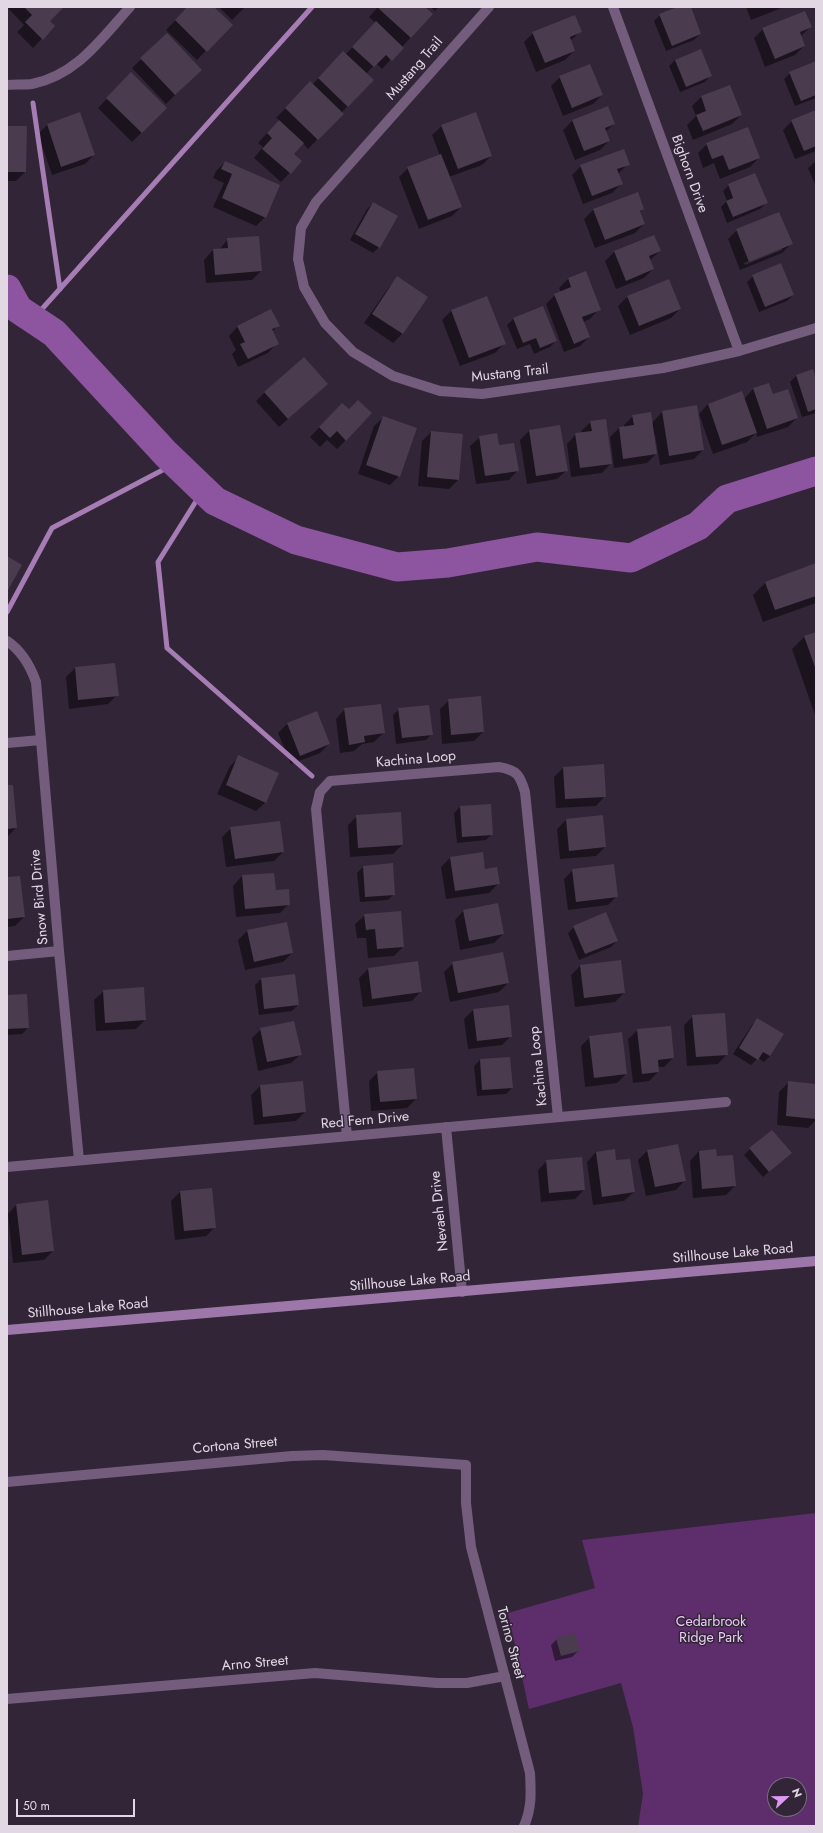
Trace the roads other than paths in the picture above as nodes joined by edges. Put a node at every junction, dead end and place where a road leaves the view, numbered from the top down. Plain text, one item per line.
1 (130, 7) edge
2 (489, 7) edge
3 (613, 7) edge
4 (7, 85) edge
5 (816, 328) edge
6 (739, 351) junction
7 (7, 641) edge
8 (41, 740) junction
9 (7, 743) edge
10 (59, 951) junction
11 (7, 956) edge
12 (726, 1102) dead end
13 (558, 1117) junction
14 (446, 1127) junction
15 (347, 1136) junction
16 (79, 1160) junction
17 (7, 1167) edge
18 (816, 1261) edge
19 (462, 1292) junction
20 (7, 1330) edge
21 (466, 1465) joint
22 (7, 1482) edge
23 (505, 1676) junction
24 (7, 1699) edge
25 (524, 1826) edge

1 - 4 street
2 - 6 street, Mustang Trail
3 - 6 street, Bighorn Drive
5 - 6 street, Mustang Trail
7 - 8 street, Snow Bird Drive
8 - 9 street
8 - 10 street, Snow Bird Drive
10 - 11 street
10 - 16 street, Snow Bird Drive
12 - 13 street, Red Fern Drive
13 - 14 street, Red Fern Drive
13 - 15 street, Kachina Loop
14 - 15 street, Red Fern Drive
14 - 19 street, Nevaeh Drive
15 - 16 street, Red Fern Drive
16 - 17 street, Red Fern Drive
18 - 19 main road, Stillhouse Lake Road
19 - 20 main road, Stillhouse Lake Road
21 - 22 street, Cortona Street
21 - 23 street, Torino Street
23 - 24 street, Arno Street
23 - 25 street, Torino Street

